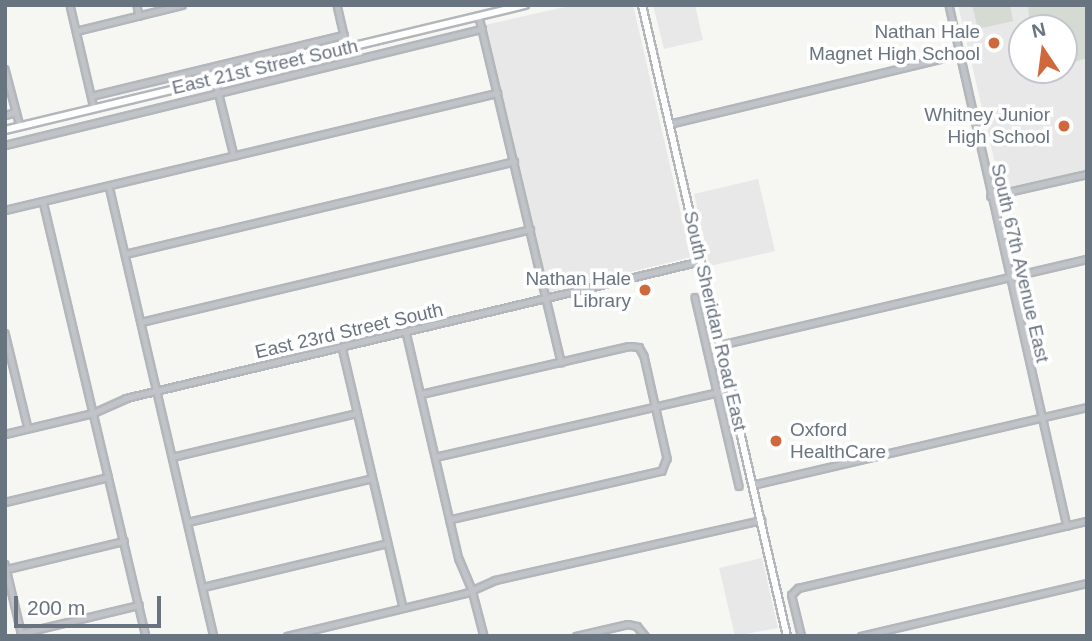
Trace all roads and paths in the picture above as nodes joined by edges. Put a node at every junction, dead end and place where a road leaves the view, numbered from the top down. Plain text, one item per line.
1 (70, 5) edge
2 (137, 5) edge
3 (182, 5) edge
4 (337, 5) edge
5 (526, 5) edge
6 (642, 5) edge
7 (949, 5) edge
8 (488, 10) edge
9 (139, 16) junction
10 (479, 17) junction
11 (482, 29) junction
12 (76, 31) junction
13 (344, 35) junction
14 (347, 48) junction
15 (960, 54) junction
16 (5, 69) edge
17 (215, 79) junction
18 (218, 92) junction
19 (497, 93) junction
20 (91, 96) junction
21 (94, 108) junction
22 (16, 112) junction
23 (5, 115) edge
24 (669, 124) junction
25 (20, 126) junction
26 (5, 130) edge
27 (5, 145) edge
28 (234, 156) junction
29 (514, 161) junction
30 (1087, 174) edge
31 (108, 186) junction
32 (990, 196) junction
33 (43, 201) junction
34 (5, 210) edge
35 (530, 229) junction
36 (125, 254) junction
37 (1087, 260) edge
38 (701, 261) junction
39 (1009, 277) junction
40 (695, 297) dead end
41 (546, 298) junction
42 (141, 322) junction
43 (406, 332) junction
44 (5, 333) edge
45 (720, 345) junction
46 (342, 347) junction
47 (7, 348) edge
48 (561, 362) junction
49 (731, 389) junction
50 (157, 391) junction
51 (718, 392) junction
52 (421, 394) junction
53 (655, 407) junction
54 (1087, 407) edge
55 (93, 413) junction
56 (357, 413) junction
57 (1042, 418) junction
58 (28, 428) junction
59 (5, 434) edge
60 (172, 457) junction
61 (435, 457) junction
62 (108, 477) junction
63 (372, 478) junction
64 (752, 485) junction
65 (739, 486) dead end
66 (5, 502) edge
67 (450, 520) junction
68 (761, 520) junction
69 (1087, 521) edge
70 (188, 522) junction
71 (1067, 526) junction
72 (124, 541) junction
73 (387, 543) junction
74 (6, 566) edge
75 (1087, 583) edge
76 (203, 587) junction
77 (472, 590) junction
78 (139, 605) junction
79 (403, 608) junction
80 (22, 634) edge
81 (146, 636) edge
82 (214, 636) edge
83 (287, 636) edge
84 (484, 636) edge
85 (576, 636) edge
86 (645, 636) edge
87 (788, 636) edge
88 (801, 636) edge
89 (861, 636) edge

1 - 12 street
2 - 9 street
3 - 9 street
4 - 13 street
5 - 8 main road, East 21st Street South
6 - 24 main road, South Sheridan Road East
7 - 15 street, South 67th Avenue East
8 - 10 main road, East 21st Street South
9 - 12 street
10 - 11 street
10 - 14 main road, East 21st Street South
11 - 18 street, East 21st Street South
11 - 19 street
12 - 20 street
13 - 14 street
13 - 20 street, East 21st Street South
14 - 17 main road, East 21st Street South
15 - 24 street
15 - 32 street, South 67th Avenue East
16 - 22 street
17 - 18 street
17 - 21 main road, East 21st Street South
18 - 27 street, East 21st Street South
18 - 28 street
19 - 28 street
19 - 29 street
20 - 21 street
21 - 25 main road, East 21st Street South
22 - 23 street
22 - 25 street
24 - 38 main road, South Sheridan Road East
25 - 26 main road, East 21st Street South
28 - 31 street
29 - 35 street
29 - 36 street
30 - 32 street
31 - 33 street
31 - 36 street
32 - 39 street, South 67th Avenue East
33 - 34 street
33 - 55 street
35 - 41 street
35 - 42 street
36 - 42 street
37 - 39 street
38 - 41 street, East 23rd Street South
38 - 45 main road, South Sheridan Road East
39 - 45 street
39 - 57 street, South 67th Avenue East
40 - 51 street, South Sheridan Road East
41 - 43 street, East 23rd Street South
41 - 48 street
42 - 50 street
43 - 46 street, East 23rd Street South
43 - 52 street
44 - 47 street
45 - 49 main road, South Sheridan Road East
46 - 50 street, East 23rd Street South
46 - 56 street
47 - 58 street
48 - 52 street
48 - 53 street
49 - 51 street
49 - 64 main road, South Sheridan Road East
50 - 55 street, East 23rd Street South
50 - 60 street
51 - 53 street
51 - 65 street, South Sheridan Road East
52 - 61 street
53 - 61 street
53 - 67 street
54 - 57 street
55 - 58 street, East 23rd Street South
55 - 62 street
56 - 60 street
56 - 63 street
57 - 64 street
57 - 71 street, South 67th Avenue East
58 - 59 street, East 23rd Street South
60 - 70 street
61 - 67 street
62 - 66 street
62 - 72 street
63 - 70 street
63 - 73 street
64 - 68 main road, South Sheridan Road East
67 - 77 street
68 - 77 street
68 - 87 main road, South Sheridan Road East
69 - 71 street
70 - 76 street
71 - 88 street
72 - 74 street
72 - 78 street
73 - 76 street
73 - 79 street
74 - 80 street
75 - 89 street
76 - 82 street
77 - 79 street
77 - 84 street
78 - 80 street
78 - 81 street
79 - 83 street
85 - 86 street

